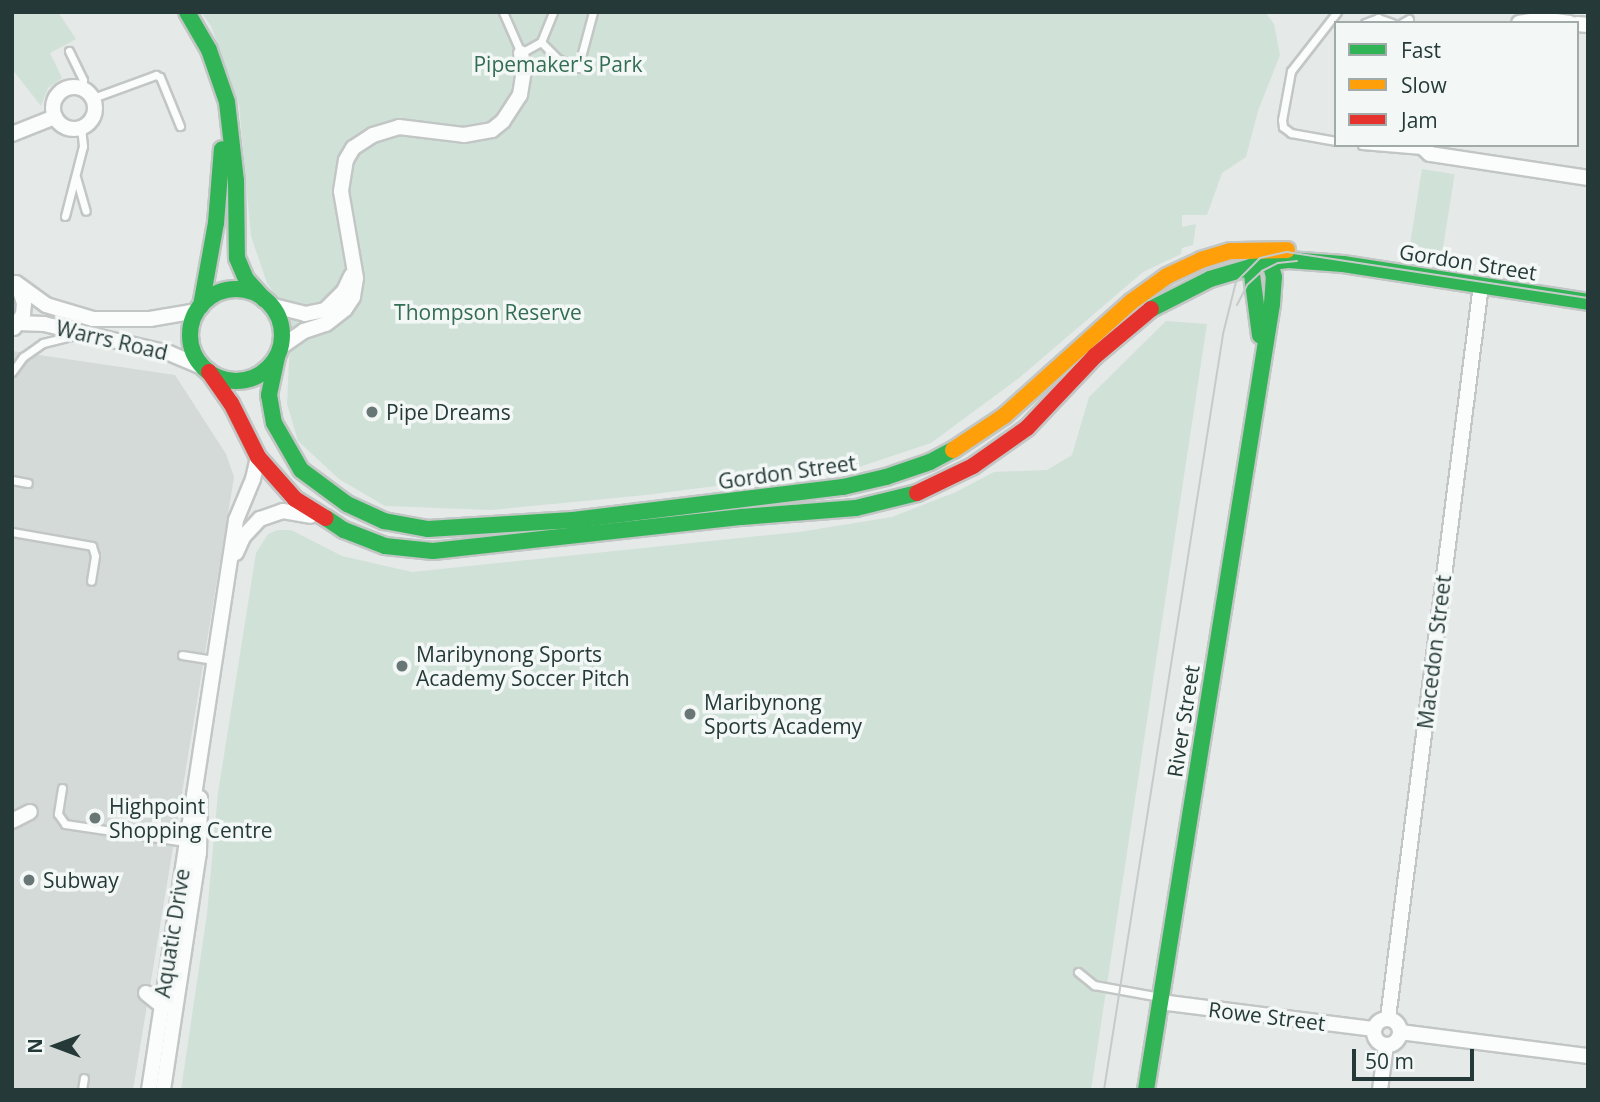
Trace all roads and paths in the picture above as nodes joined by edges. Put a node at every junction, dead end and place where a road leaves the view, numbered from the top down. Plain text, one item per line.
1 (503, 12) edge
2 (553, 12) edge
3 (593, 12) edge
4 (1337, 12) edge
5 (187, 13) edge
6 (1530, 21) edge
7 (1556, 21) edge
8 (1326, 26) junction
9 (1334, 28) edge
10 (541, 42) junction
11 (69, 51) dead end
12 (521, 53) junction
13 (135, 69) dead end
14 (140, 79) junction
15 (82, 87) junction
16 (93, 98) junction
17 (55, 117) junction
18 (180, 126) dead end
19 (81, 128) junction
20 (12, 134) edge
21 (1334, 141) edge
22 (1402, 147) edge
23 (1422, 148) edge
24 (76, 176) junction
25 (1588, 178) edge
26 (86, 211) dead end
27 (65, 216) dead end
28 (1262, 253) junction
29 (352, 258) junction
30 (1251, 267) junction
31 (14, 281) edge
32 (1481, 285) junction
33 (267, 302) junction
34 (1588, 302) edge
35 (199, 308) junction
36 (15, 326) edge
37 (80, 334) junction
38 (279, 352) junction
39 (1261, 358) junction
40 (206, 370) junction
41 (12, 372) edge
42 (993, 424) junction
43 (1027, 428) junction
44 (258, 457) junction
45 (12, 480) edge
46 (28, 483) dead end
47 (321, 517) junction
48 (12, 532) edge
49 (231, 564) junction
50 (91, 581) dead end
51 (182, 655) dead end
52 (215, 660) junction
53 (198, 776) junction
54 (62, 788) dead end
55 (30, 813) dead end
56 (12, 821) edge
57 (186, 842) junction
58 (1077, 972) dead end
59 (146, 993) dead end
60 (1160, 1000) junction
61 (162, 1006) junction
62 (1388, 1018) junction
63 (1374, 1029) junction
64 (1400, 1032) junction
65 (1386, 1045) junction
66 (1588, 1056) edge
67 (84, 1078) dead end
68 (82, 1090) edge
69 (149, 1090) edge
70 (163, 1090) edge
71 (1146, 1090) edge
72 (1380, 1090) edge

1 - 12 lane
2 - 10 lane
3 - 10 lane
4 - 8 lane
5 - 33 main road
5 - 35 main road
6 - 7 street
8 - 9 lane
8 - 21 lane
10 - 12 lane
11 - 15 lane
12 - 29 street
13 - 14 lane
14 - 16 lane
14 - 18 lane
15 - 16 street
15 - 17 street
16 - 19 street
17 - 19 street
17 - 20 street
19 - 24 lane
22 - 23 lane
23 - 25 street
24 - 26 lane
24 - 27 lane
28 - 30 main road, Gordon Street
28 - 32 main road, Gordon Street
28 - 39 main road, River Street
28 - 42 main road, Gordon Street
29 - 33 street
29 - 38 street
30 - 39 main road, River Street
30 - 43 main road, Gordon Street
31 - 35 street, Warrs Road
31 - 36 street
32 - 34 main road, Gordon Street
32 - 62 street, Macedon Street
33 - 35 main road
33 - 38 main road
35 - 40 main road
36 - 37 street, Warrs Road
37 - 40 street, Warrs Road
37 - 41 lane
38 - 40 main road
38 - 42 main road, Gordon Street
39 - 60 main road, River Street
40 - 44 main road, Gordon Street
42 - 43 main road
43 - 47 main road, Gordon Street
44 - 47 main road, Gordon Street
44 - 49 street, Aquatic Drive
45 - 46 lane
47 - 49 street, Aquatic Drive
48 - 50 lane
49 - 52 street, Aquatic Drive
51 - 52 lane
52 - 53 street, Aquatic Drive
53 - 57 street, Aquatic Drive
53 - 70 street, Aquatic Drive
54 - 57 lane
55 - 56 street
57 - 61 street, Aquatic Drive
58 - 60 lane
59 - 61 street
60 - 63 street, Rowe Street
60 - 71 main road, River Street
61 - 69 street, Aquatic Drive
62 - 63 street
62 - 64 street
63 - 65 street
64 - 65 street
64 - 66 street
65 - 72 street
67 - 68 lane

